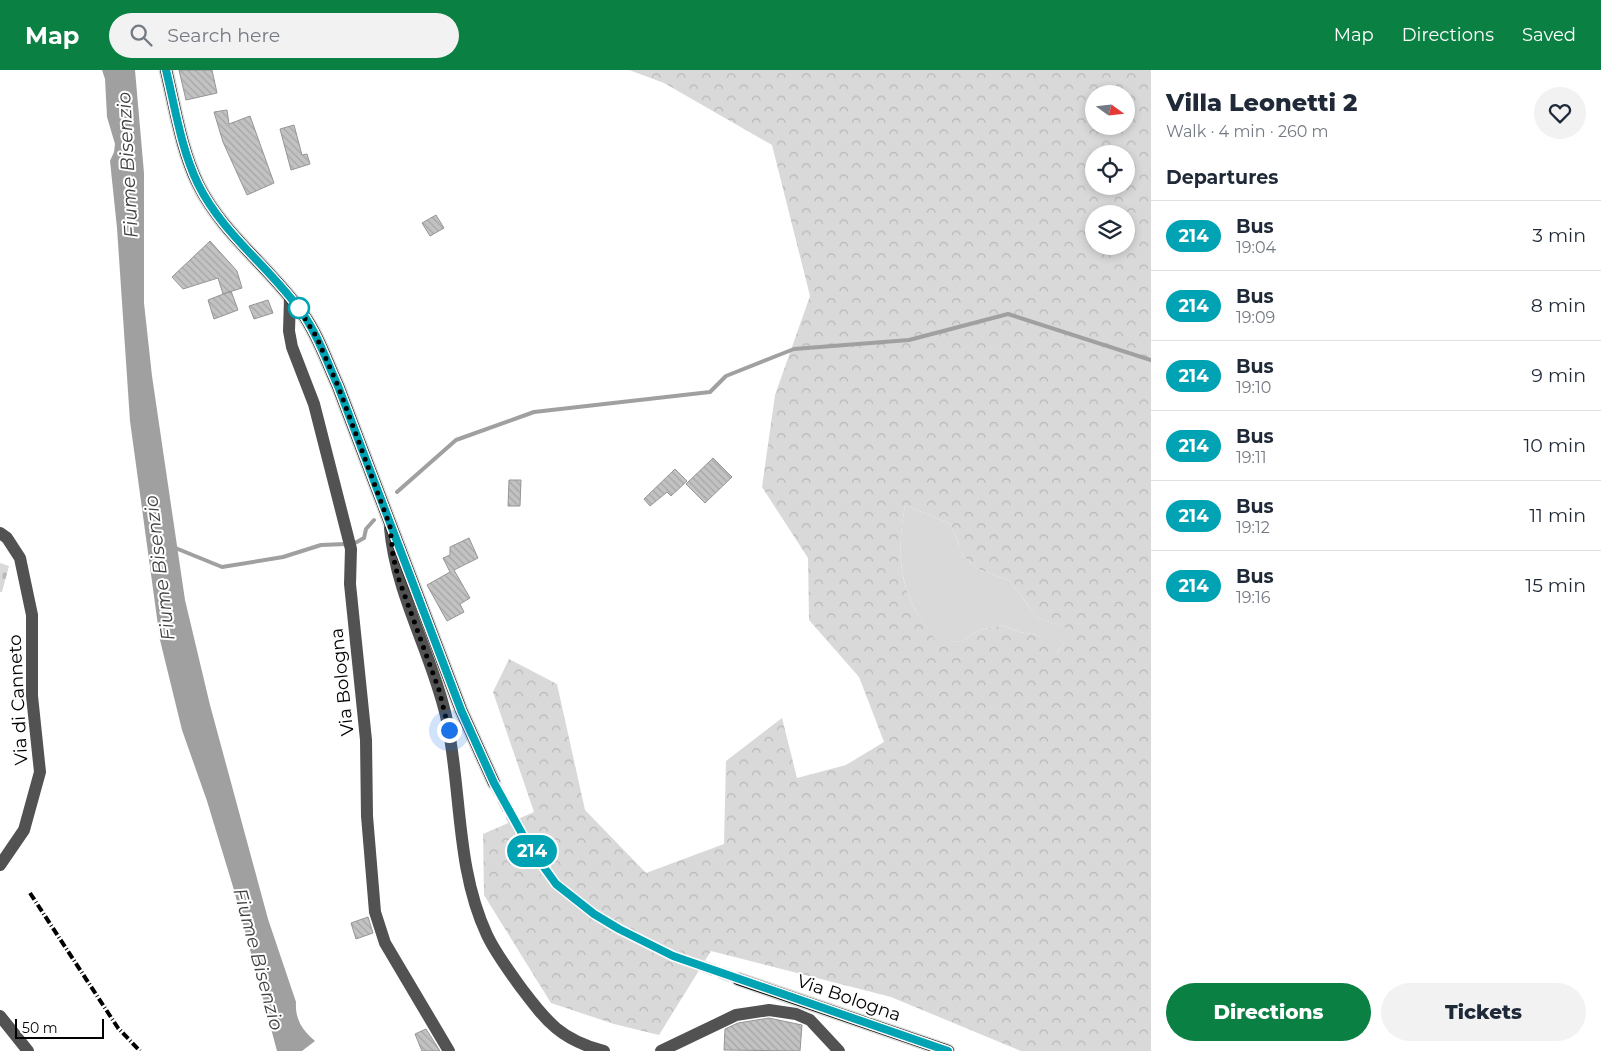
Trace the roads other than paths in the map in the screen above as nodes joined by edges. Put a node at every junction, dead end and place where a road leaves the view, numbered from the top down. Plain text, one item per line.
1 (166, 70) edge
2 (290, 298) junction
3 (390, 526) junction
4 (0, 533) edge
5 (494, 783) tunnel mouth
6 (0, 865) edge
7 (738, 979) tunnel mouth
8 (0, 1016) edge
9 (28, 1051) edge
10 (449, 1051) edge
11 (604, 1051) edge
12 (661, 1051) edge
13 (839, 1051) edge
14 (948, 1051) edge

1 - 2 main road
2 - 3 main road
2 - 10 street, Via Bologna
3 - 5 main road
3 - 11 street
4 - 6 street, Via di Canneto
7 - 14 main road, Via Bologna
8 - 9 street
12 - 13 street, Via Bologna

